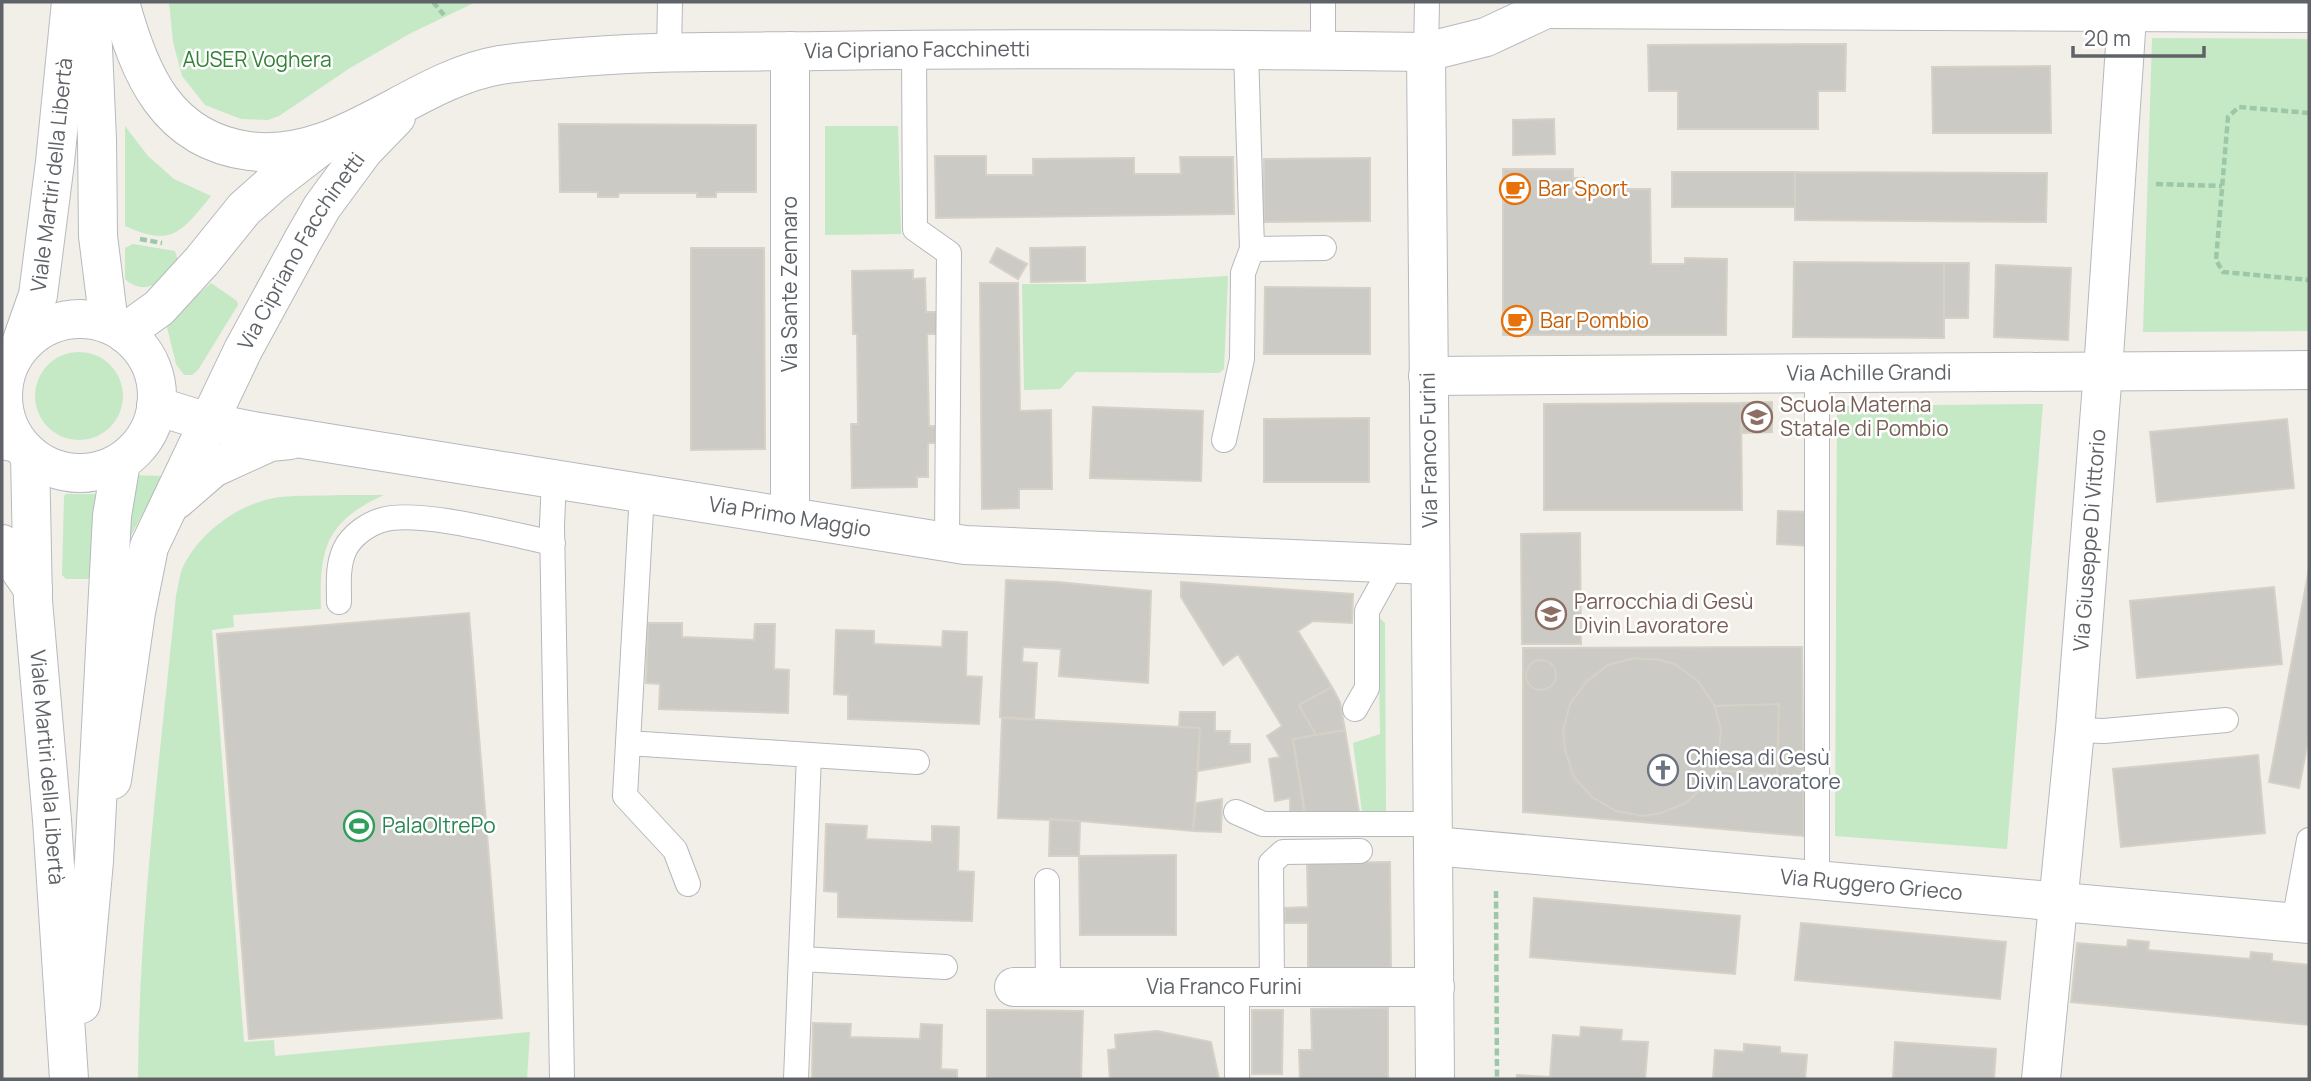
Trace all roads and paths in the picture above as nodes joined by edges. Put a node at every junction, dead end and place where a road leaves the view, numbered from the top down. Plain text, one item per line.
1 (71, 2) edge
2 (91, 2) edge
3 (120, 2) edge
4 (433, 2) edge
5 (670, 2) edge
6 (1323, 2) edge
7 (1427, 2) edge
8 (1549, 6) edge
9 (2128, 7) edge
10 (2309, 13) edge
11 (444, 15) dead end
12 (914, 49) junction
13 (1246, 50) junction
14 (790, 51) junction
15 (1323, 51) junction
16 (1426, 52) junction
17 (669, 53) junction
18 (417, 96) junction
19 (2309, 113) edge
20 (328, 140) junction
21 (2116, 183) junction
22 (2222, 186) junction
23 (1324, 248) dead end
24 (1252, 249) junction
25 (2309, 280) edge
26 (116, 329) junction
27 (10, 362) edge
28 (2103, 370) junction
29 (2309, 370) edge
30 (1818, 373) junction
31 (1428, 376) junction
32 (156, 406) junction
33 (208, 422) junction
34 (299, 438) junction
35 (1224, 440) dead end
36 (17, 446) edge
37 (121, 461) junction
38 (554, 479) junction
39 (642, 493) junction
40 (169, 506) junction
41 (790, 517) junction
42 (947, 542) junction
43 (553, 543) junction
44 (2, 544) edge
45 (1393, 564) junction
46 (1430, 565) junction
47 (33, 589) junction
48 (339, 602) dead end
49 (1355, 709) dead end
50 (2226, 720) dead end
51 (2075, 730) junction
52 (628, 743) junction
53 (809, 755) junction
54 (917, 762) dead end
55 (1236, 812) dead end
56 (1433, 835) junction
57 (2309, 840) edge
58 (1360, 851) dead end
59 (1496, 851) junction
60 (94, 861) junction
61 (1817, 880) junction
62 (1047, 881) dead end
63 (688, 884) dead end
64 (2058, 901) junction
65 (2302, 923) edge
66 (801, 959) junction
67 (945, 967) dead end
68 (1031, 986) joint
69 (1254, 987) junction
70 (1434, 987) junction
71 (71, 1079) edge
72 (562, 1079) edge
73 (796, 1079) edge
74 (1237, 1079) edge
75 (1435, 1079) edge
76 (1497, 1079) edge
77 (2041, 1079) edge

1 - 27 street, Viale Martiri della Libertà
2 - 26 street, Viale Martiri della Libertà
3 - 20 street, Via Cipriano Facchinetti
4 - 11 path
5 - 17 lane
6 - 15 lane
7 - 16 lane
8 - 9 street
8 - 16 street
9 - 10 street
9 - 21 street, Via Giuseppe Di Vittorio
12 - 13 street, Via Cipriano Facchinetti
12 - 14 street, Via Cipriano Facchinetti
12 - 42 lane
13 - 15 street, Via Cipriano Facchinetti
13 - 24 lane
14 - 17 street, Via Cipriano Facchinetti
14 - 41 street, Via Sante Zennaro
15 - 16 street, Via Cipriano Facchinetti
16 - 31 street, Via Franco Furini
17 - 18 street, Via Cipriano Facchinetti
18 - 20 street, Via Cipriano Facchinetti
18 - 33 street, Via Cipriano Facchinetti
19 - 22 path
20 - 26 street, Via Cipriano Facchinetti
21 - 22 path
21 - 28 street, Via Giuseppe Di Vittorio
22 - 25 path
23 - 24 lane
24 - 35 lane
26 - 27 street, Viale Martiri della Libertà
26 - 32 street
27 - 36 street, Viale Martiri della Libertà
28 - 29 street, Via Achille Grandi
28 - 30 street, Via Achille Grandi
28 - 51 street, Via Giuseppe Di Vittorio
30 - 31 street, Via Achille Grandi
30 - 61 lane
31 - 46 street, Via Franco Furini
32 - 33 street, Via Primo Maggio
32 - 37 street
33 - 34 street, Via Primo Maggio
33 - 40 street, Via Cipriano Facchinetti
34 - 38 street, Via Primo Maggio
34 - 40 street
36 - 37 street
36 - 47 street, Viale Martiri della Libertà
37 - 60 street, Viale Martiri della Libertà
38 - 39 street, Via Primo Maggio
38 - 43 lane
39 - 41 street, Via Primo Maggio
39 - 52 lane
40 - 60 street, Via Cipriano Facchinetti
41 - 42 street, Via Primo Maggio
42 - 45 street, Via Primo Maggio
43 - 48 lane
43 - 72 lane
44 - 47 street
45 - 46 street, Via Primo Maggio
45 - 49 lane
46 - 56 street, Via Franco Furini
47 - 71 street, Viale Martiri della Libertà
50 - 51 lane
51 - 64 street, Via Giuseppe Di Vittorio
52 - 53 lane
52 - 63 lane
53 - 54 lane
53 - 66 lane
55 - 56 lane
56 - 59 street, Via Ruggero Grieco
56 - 70 street, Via Franco Furini
57 - 65 lane
58 - 69 lane
59 - 61 street, Via Ruggero Grieco
59 - 76 path
60 - 71 street, Viale Martiri della Libertà
61 - 64 street, Via Ruggero Grieco
62 - 68 lane
64 - 65 street, Via Ruggero Grieco
64 - 77 street, Via Giuseppe Di Vittorio
66 - 67 lane
66 - 73 lane
68 - 69 street, Via Franco Furini
69 - 70 street, Via Franco Furini
69 - 74 lane
70 - 75 street, Via Franco Furini

